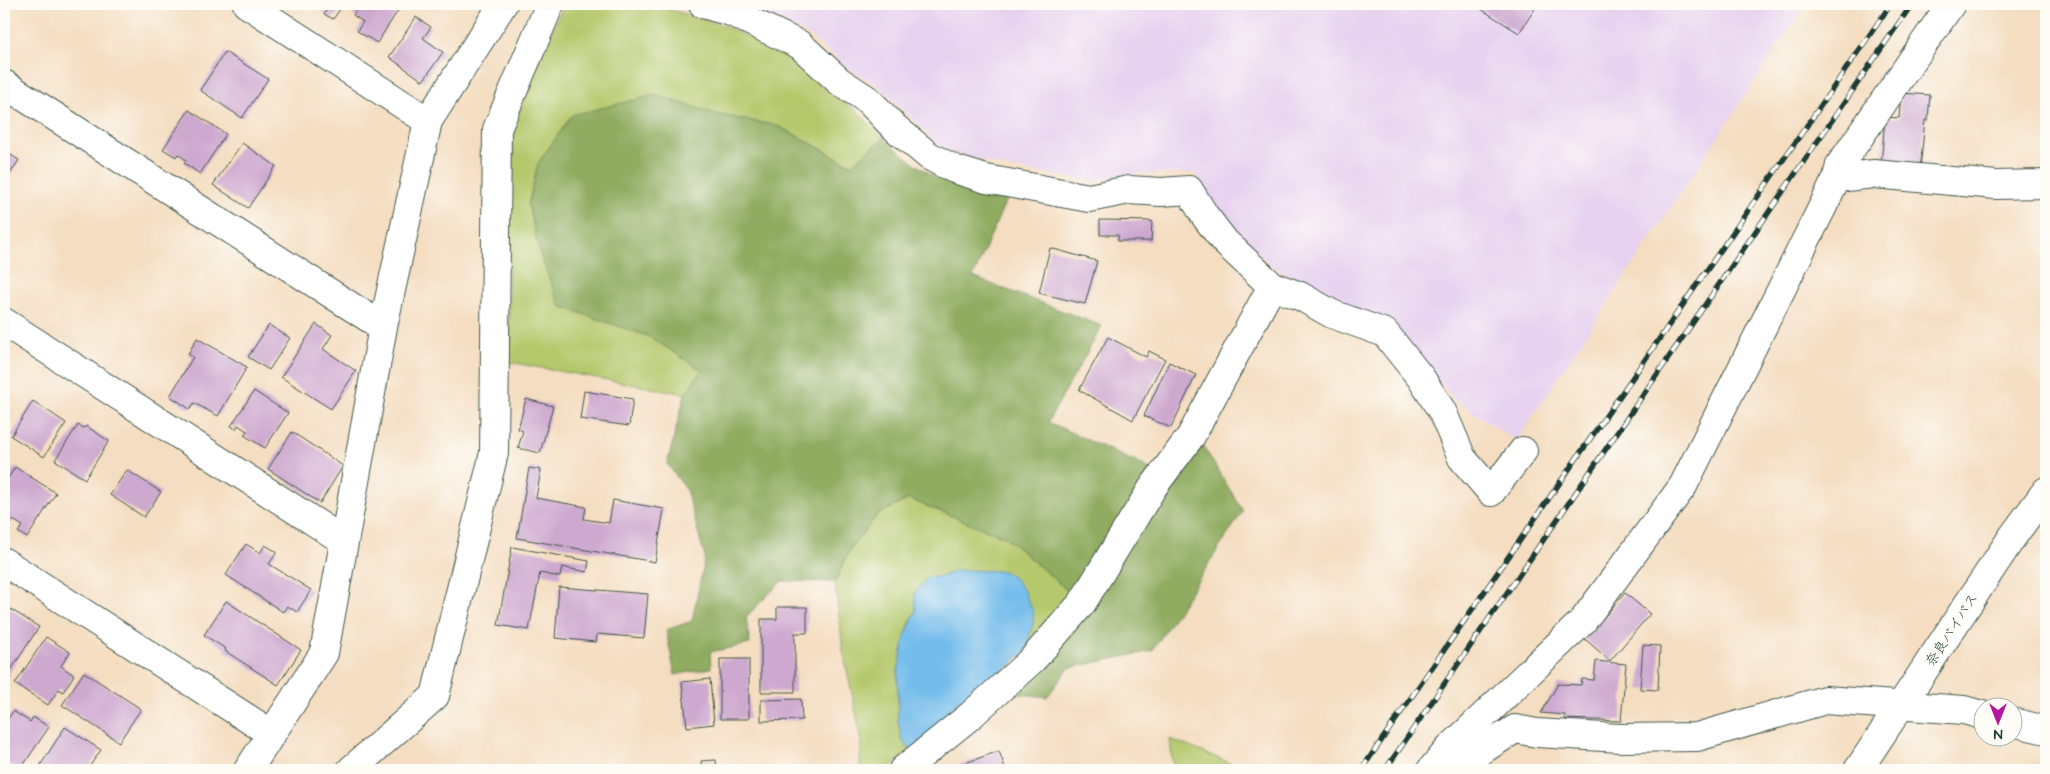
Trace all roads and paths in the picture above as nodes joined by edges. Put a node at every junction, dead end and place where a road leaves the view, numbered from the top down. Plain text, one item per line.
1 (247, 4) edge
2 (503, 4) edge
3 (550, 4) edge
4 (703, 4) edge
5 (1952, 4) edge
6 (4, 84) edge
7 (428, 121) junction
8 (1837, 178) junction
9 (2046, 184) edge
10 (1272, 286) junction
11 (4, 322) edge
12 (383, 327) junction
13 (1523, 451) dead end
14 (2046, 491) edge
15 (344, 541) junction
16 (4, 562) edge
17 (1903, 705) junction
18 (1972, 712) edge
19 (2022, 724) edge
20 (2046, 730) edge
21 (272, 734) junction
22 (248, 770) edge
23 (351, 770) edge
24 (904, 770) edge
25 (1432, 770) edge
26 (1461, 770) edge
27 (1858, 770) edge

1 - 7 main road
2 - 7 main road
3 - 23 main road
4 - 10 main road
5 - 8 main road
6 - 12 main road
7 - 12 main road
8 - 9 main road
8 - 25 main road
10 - 13 main road
10 - 24 main road
11 - 15 main road
12 - 15 main road
14 - 17 main road, 奈良バイパス
15 - 21 main road
16 - 21 main road
17 - 18 main road
17 - 26 main road
17 - 27 main road, 奈良バイパス
19 - 20 main road
21 - 22 main road

